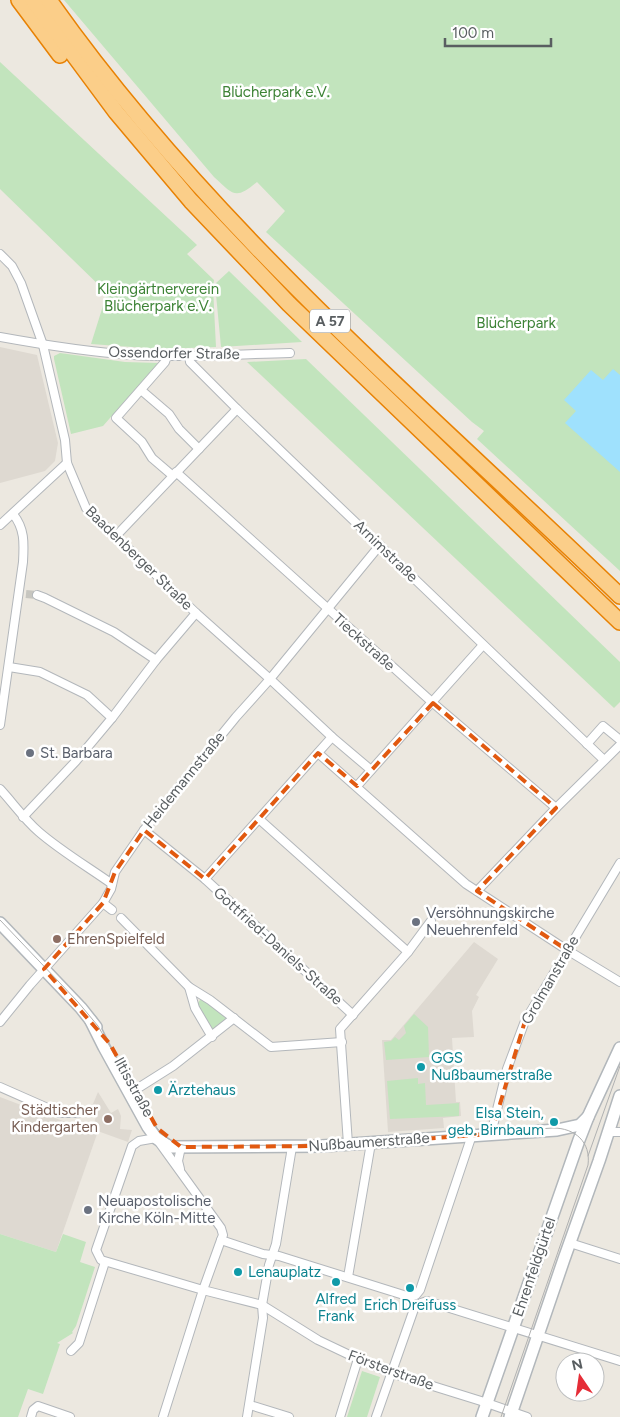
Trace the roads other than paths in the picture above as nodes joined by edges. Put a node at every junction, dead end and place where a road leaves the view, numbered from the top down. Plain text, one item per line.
1 (12, 0) edge
2 (19, 0) edge
3 (32, 0) edge
4 (52, 3) edge
5 (47, 38) junction
6 (116, 112) junction
7 (0, 254) edge
8 (0, 336) edge
9 (43, 345) junction
10 (290, 353) dead end
11 (189, 355) junction
12 (168, 356) junction
13 (141, 390) junction
14 (237, 409) junction
15 (199, 449) junction
16 (67, 463) junction
17 (174, 474) junction
18 (13, 514) junction
19 (545, 523) junction
20 (0, 525) edge
21 (115, 537) junction
22 (380, 545) junction
23 (620, 582) edge
24 (37, 595) tunnel mouth
25 (620, 596) edge
26 (328, 609) junction
27 (196, 613) junction
28 (614, 617) edge
29 (620, 629) edge
30 (483, 645) junction
31 (156, 660) junction
32 (9, 667) junction
33 (270, 679) junction
34 (433, 703) junction
35 (112, 718) junction
36 (0, 725) edge
37 (332, 737) junction
38 (620, 740) edge
39 (587, 744) junction
40 (620, 745) edge
41 (318, 753) junction
42 (604, 760) junction
43 (370, 770) junction
44 (356, 786) junction
45 (0, 789) edge
46 (556, 808) junction
47 (23, 817) junction
48 (259, 819) junction
49 (144, 830) junction
50 (620, 864) edge
51 (205, 880) junction
52 (112, 884) junction
53 (477, 891) junction
54 (103, 903) junction
55 (112, 910) dead end
56 (121, 918) dead end
57 (431, 921) dead end
58 (0, 923) edge
59 (567, 950) junction
60 (408, 952) junction
61 (44, 969) junction
62 (620, 982) edge
63 (189, 987) junction
64 (353, 1015) junction
65 (234, 1018) junction
66 (91, 1021) junction
67 (0, 1022) edge
68 (212, 1036) junction
69 (342, 1042) junction
70 (620, 1048) edge
71 (0, 1087) edge
72 (136, 1090) junction
73 (620, 1096) edge
74 (78, 1113) dead end
75 (588, 1117) junction
76 (557, 1130) junction
77 (614, 1132) edge
78 (491, 1134) junction
79 (472, 1135) junction
80 (156, 1138) junction
81 (579, 1140) junction
82 (371, 1142) junction
83 (348, 1144) junction
84 (180, 1147) junction
85 (292, 1147) junction
86 (182, 1173) junction
87 (221, 1240) junction
88 (570, 1243) junction
89 (272, 1255) junction
90 (620, 1259) edge
91 (105, 1262) junction
92 (348, 1276) junction
93 (203, 1290) junction
94 (262, 1305) junction
95 (514, 1328) junction
96 (538, 1336) junction
97 (71, 1351) dead end
98 (358, 1360) junction
99 (620, 1361) edge
100 (391, 1373) junction
101 (487, 1403) junction
102 (250, 1405) junction
103 (511, 1415) edge
104 (31, 1417) edge
105 (70, 1417) edge
106 (163, 1417) edge
107 (247, 1417) edge
108 (289, 1417) edge
109 (340, 1417) edge
110 (376, 1417) edge
111 (482, 1417) edge
112 (527, 1417) edge

1 - 5 highway
2 - 5 highway
3 - 6 highway, A 57
4 - 19 highway, A 57
5 - 6 highway
6 - 28 highway, A 57
7 - 9 street, Baadenberger Straße
8 - 9 street, Ossendorfer Straße
9 - 12 street, Ossendorfer Straße
9 - 16 street, Baadenberger Straße
10 - 11 street, Ossendorfer Straße
11 - 12 street, Ossendorfer Straße
11 - 14 street, Arnimstraße
12 - 13 street
13 - 15 street
13 - 17 street, Tieckstraße
14 - 15 street
14 - 22 street, Arnimstraße
15 - 17 street
16 - 18 street
16 - 21 street, Baadenberger Straße
17 - 21 street
17 - 26 street, Tieckstraße
18 - 20 street
18 - 32 street
19 - 23 highway
19 - 25 highway, A 57
21 - 27 street, Baadenberger Straße
22 - 26 street, Heidemannstraße
22 - 30 street, Arnimstraße
24 - 31 street
26 - 33 street, Heidemannstraße
26 - 34 street, Tieckstraße
27 - 31 street
27 - 33 street, Baadenberger Straße
28 - 29 highway
30 - 34 street
30 - 39 street, Arnimstraße
31 - 35 street
32 - 35 street
32 - 36 street
33 - 37 street, Baadenberger Straße
33 - 49 street, Heidemannstraße
34 - 43 street
34 - 46 street, Tieckstraße
35 - 47 street
37 - 41 street
37 - 43 street, Baadenberger Straße
38 - 39 street
39 - 42 street, Arnimstraße
40 - 42 street
41 - 44 street
41 - 48 street
42 - 46 street
43 - 44 street
44 - 53 street
45 - 47 street
46 - 53 street
47 - 52 street
48 - 51 street
48 - 60 street
49 - 51 street, Gottfried-Daniels-Straße
49 - 52 street, Heidemannstraße
50 - 59 street, Grolmanstraße
51 - 64 street, Gottfried-Daniels-Straße
52 - 54 street, Heidemannstraße
53 - 59 street
54 - 55 street
54 - 61 street, Heidemannstraße
56 - 63 street
57 - 60 street
58 - 61 street, Iltisstraße
59 - 62 street
59 - 78 street, Grolmanstraße
60 - 64 street
61 - 66 street, Iltisstraße
61 - 67 street, Heidemannstraße
63 - 65 street
63 - 68 street
64 - 69 street, Gottfried-Daniels-Straße
65 - 68 street
65 - 69 street
66 - 72 street, Iltisstraße
66 - 80 street, Iltisstraße
68 - 72 street
69 - 83 street, Gottfried-Daniels-Straße
70 - 75 street, Ehrenfeldgürtel
71 - 74 street
72 - 84 street, Iltisstraße
73 - 77 street, Ehrenfeldgürtel
75 - 76 street, Nußbaumerstraße
75 - 81 street, Ehrenfeldgürtel
76 - 78 street, Nußbaumerstraße
76 - 81 street, Nußbaumerstraße
77 - 88 street, Ehrenfeldgürtel
78 - 79 street, Nußbaumerstraße
79 - 82 street, Nußbaumerstraße
79 - 92 street
80 - 84 street, Iltisstraße
80 - 86 street, Iltisstraße
80 - 91 street
81 - 95 street, Ehrenfeldgürtel
82 - 83 street, Nußbaumerstraße
82 - 92 street
83 - 85 street, Nußbaumerstraße
84 - 85 street, Nußbaumerstraße
84 - 86 street
85 - 89 street
86 - 87 street, Iltisstraße
87 - 89 street
87 - 93 street
88 - 90 street
88 - 96 street, Ehrenfeldgürtel
89 - 92 street
89 - 94 street
91 - 93 street
91 - 97 street
93 - 94 street
93 - 106 street
94 - 98 street, Försterstraße
94 - 102 street
95 - 96 street
95 - 100 street
95 - 101 street, Ehrenfeldgürtel
96 - 99 street
96 - 103 street, Ehrenfeldgürtel
98 - 100 street, Försterstraße
98 - 109 street
100 - 101 street, Försterstraße
100 - 110 street
101 - 103 street, Försterstraße
101 - 111 street, Ehrenfeldgürtel
102 - 107 street
102 - 108 street
103 - 112 street, Försterstraße
104 - 105 street

